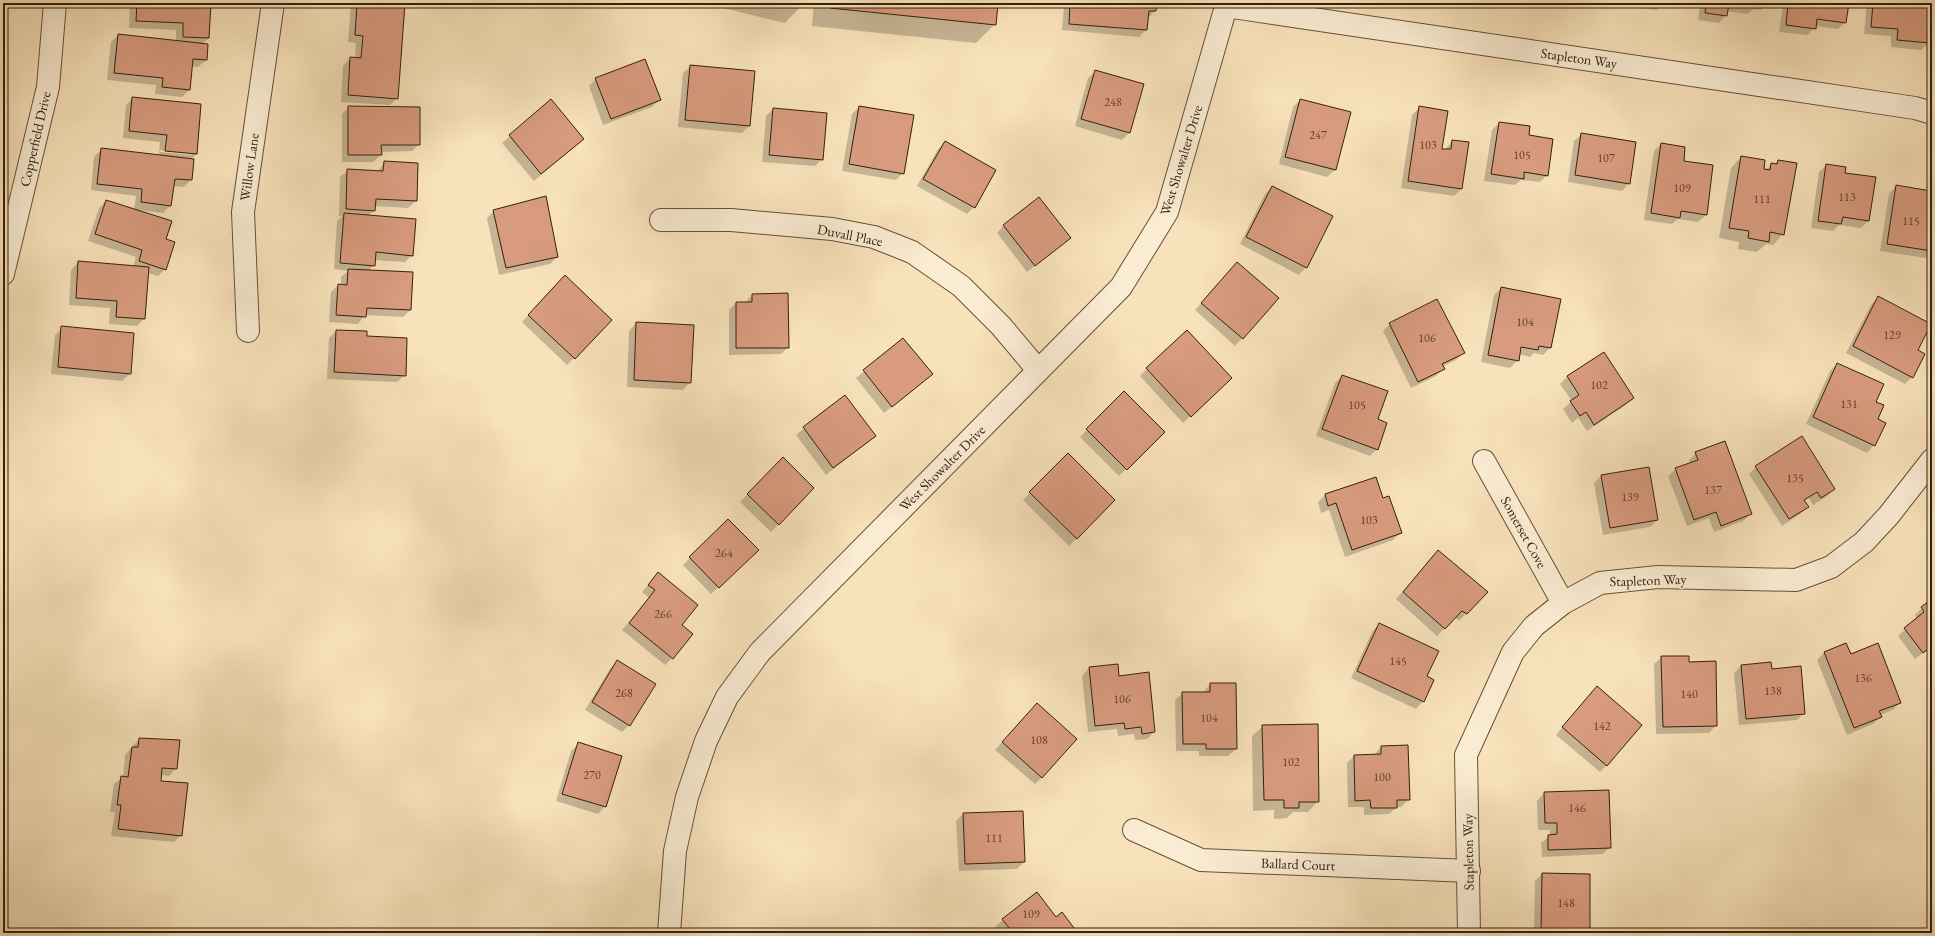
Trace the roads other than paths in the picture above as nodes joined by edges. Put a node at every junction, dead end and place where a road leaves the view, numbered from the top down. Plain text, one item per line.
1 (55, 3) edge
2 (273, 3) edge
3 (1227, 4) edge
4 (1932, 113) edge
5 (660, 220) dead end
6 (3, 274) edge
7 (248, 331) dead end
8 (1038, 370) junction
9 (1932, 460) edge
10 (1484, 461) dead end
11 (1563, 602) junction
12 (1134, 830) dead end
13 (1469, 871) junction
14 (669, 933) edge
15 (1469, 933) edge

1 - 6 street, Copperfield Drive
2 - 7 street, Willow Lane
3 - 4 street, Stapleton Way
3 - 8 street, West Showalter Drive
5 - 8 street, Duvall Place
8 - 14 street, West Showalter Drive
9 - 11 street, Stapleton Way
10 - 11 street, Somerset Cove
11 - 13 street, Stapleton Way
12 - 13 street, Ballard Court
13 - 15 street, Stapleton Way

